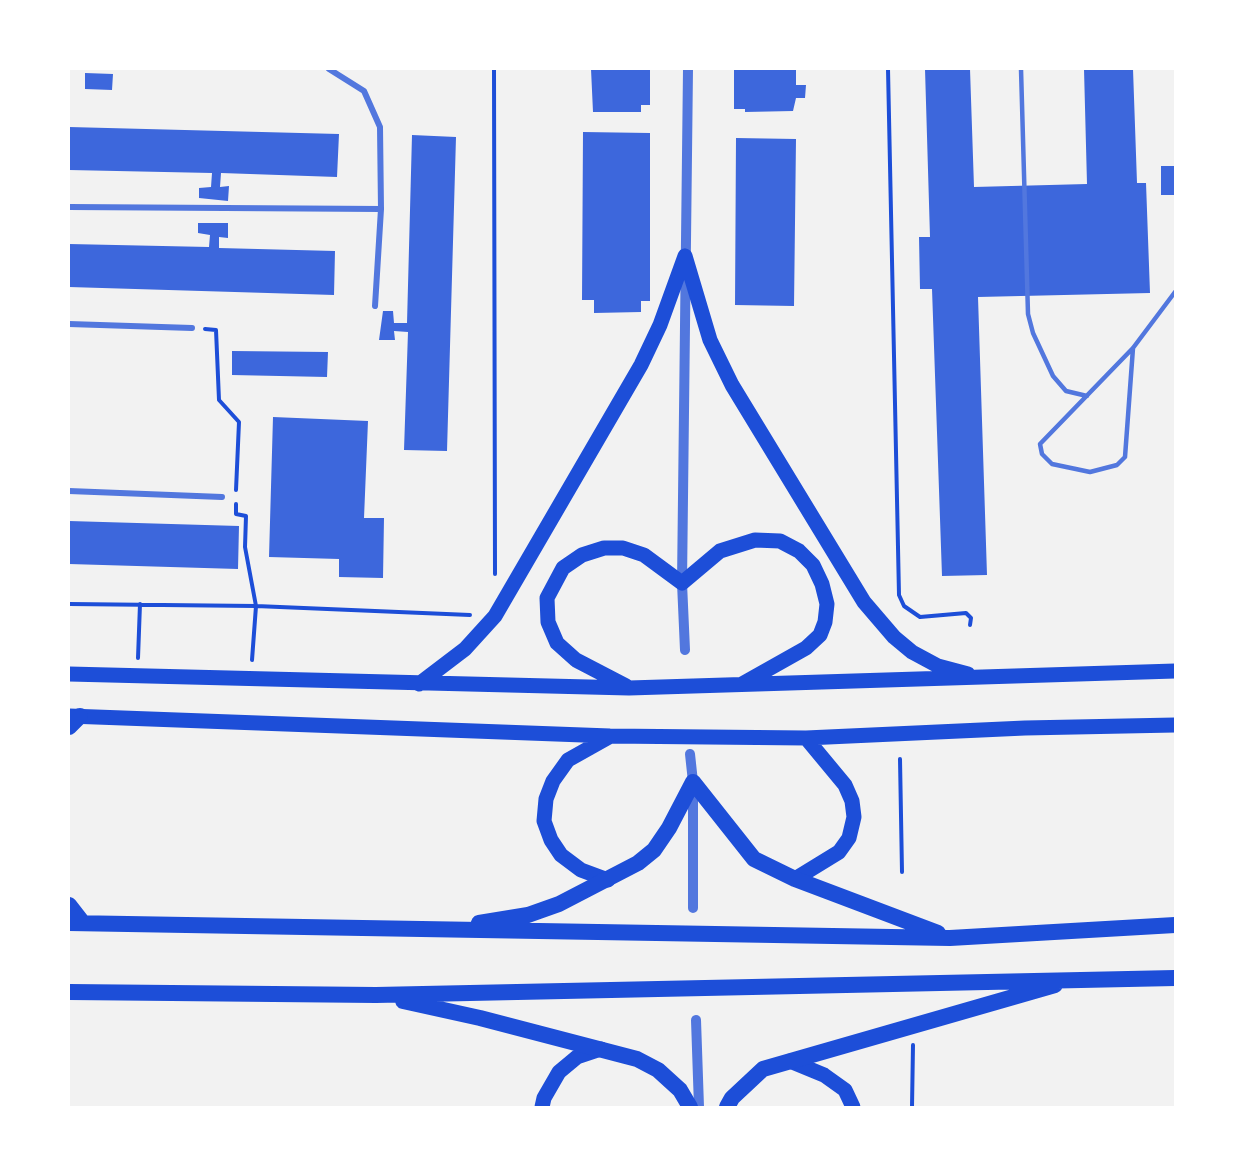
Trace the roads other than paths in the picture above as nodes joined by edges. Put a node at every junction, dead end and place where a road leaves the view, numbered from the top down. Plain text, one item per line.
1 (329, 69) edge
2 (688, 69) edge
3 (1021, 69) edge
4 (69, 207) edge
5 (381, 209) junction
6 (685, 256) junction
7 (1175, 292) edge
8 (375, 306) dead end
9 (69, 324) edge
10 (192, 328) dead end
11 (1133, 348) junction
12 (1087, 396) junction
13 (69, 491) edge
14 (222, 497) dead end
15 (682, 583) junction
16 (685, 650) dead end
17 (1175, 672) edge
18 (69, 674) edge
19 (983, 678) junction
20 (419, 684) junction
21 (738, 685) junction
22 (629, 688) junction
23 (73, 720) edge
24 (1175, 725) edge
25 (610, 736) junction
26 (806, 738) junction
27 (690, 754) dead end
28 (693, 782) junction
29 (795, 879) junction
30 (608, 880) junction
31 (69, 905) edge
32 (693, 908) dead end
33 (76, 923) edge
34 (1175, 925) edge
35 (442, 930) junction
36 (950, 938) junction
37 (1175, 978) edge
38 (1076, 979) junction
39 (69, 992) edge
40 (87, 993) junction
41 (376, 995) junction
42 (69, 1006) edge
43 (696, 1020) dead end
44 (601, 1049) junction
45 (790, 1061) junction
46 (542, 1107) edge
47 (690, 1107) edge
48 (699, 1107) edge
49 (727, 1107) edge
50 (853, 1107) edge

1 - 5 street
2 - 6 street
3 - 12 lane
4 - 5 street
5 - 8 street
6 - 15 street
6 - 19 main road
6 - 20 main road
7 - 11 lane
9 - 10 street
11 - 12 lane
11 - 12 lane
13 - 14 street
15 - 16 street
15 - 21 main road
15 - 22 main road
17 - 19 main road
18 - 20 main road
19 - 21 main road
20 - 22 main road
21 - 22 main road
23 - 25 main road
24 - 26 main road
25 - 26 main road
25 - 30 main road
26 - 29 main road
27 - 28 street
28 - 29 highway
28 - 30 highway
28 - 32 street
29 - 36 highway
30 - 35 highway
31 - 33 highway
33 - 35 highway
34 - 36 highway
35 - 36 highway
37 - 38 highway
38 - 41 highway
38 - 45 highway
39 - 40 highway
40 - 41 highway
40 - 42 highway
41 - 44 highway
43 - 48 street
44 - 46 main road
44 - 47 highway
45 - 49 highway
45 - 50 main road

